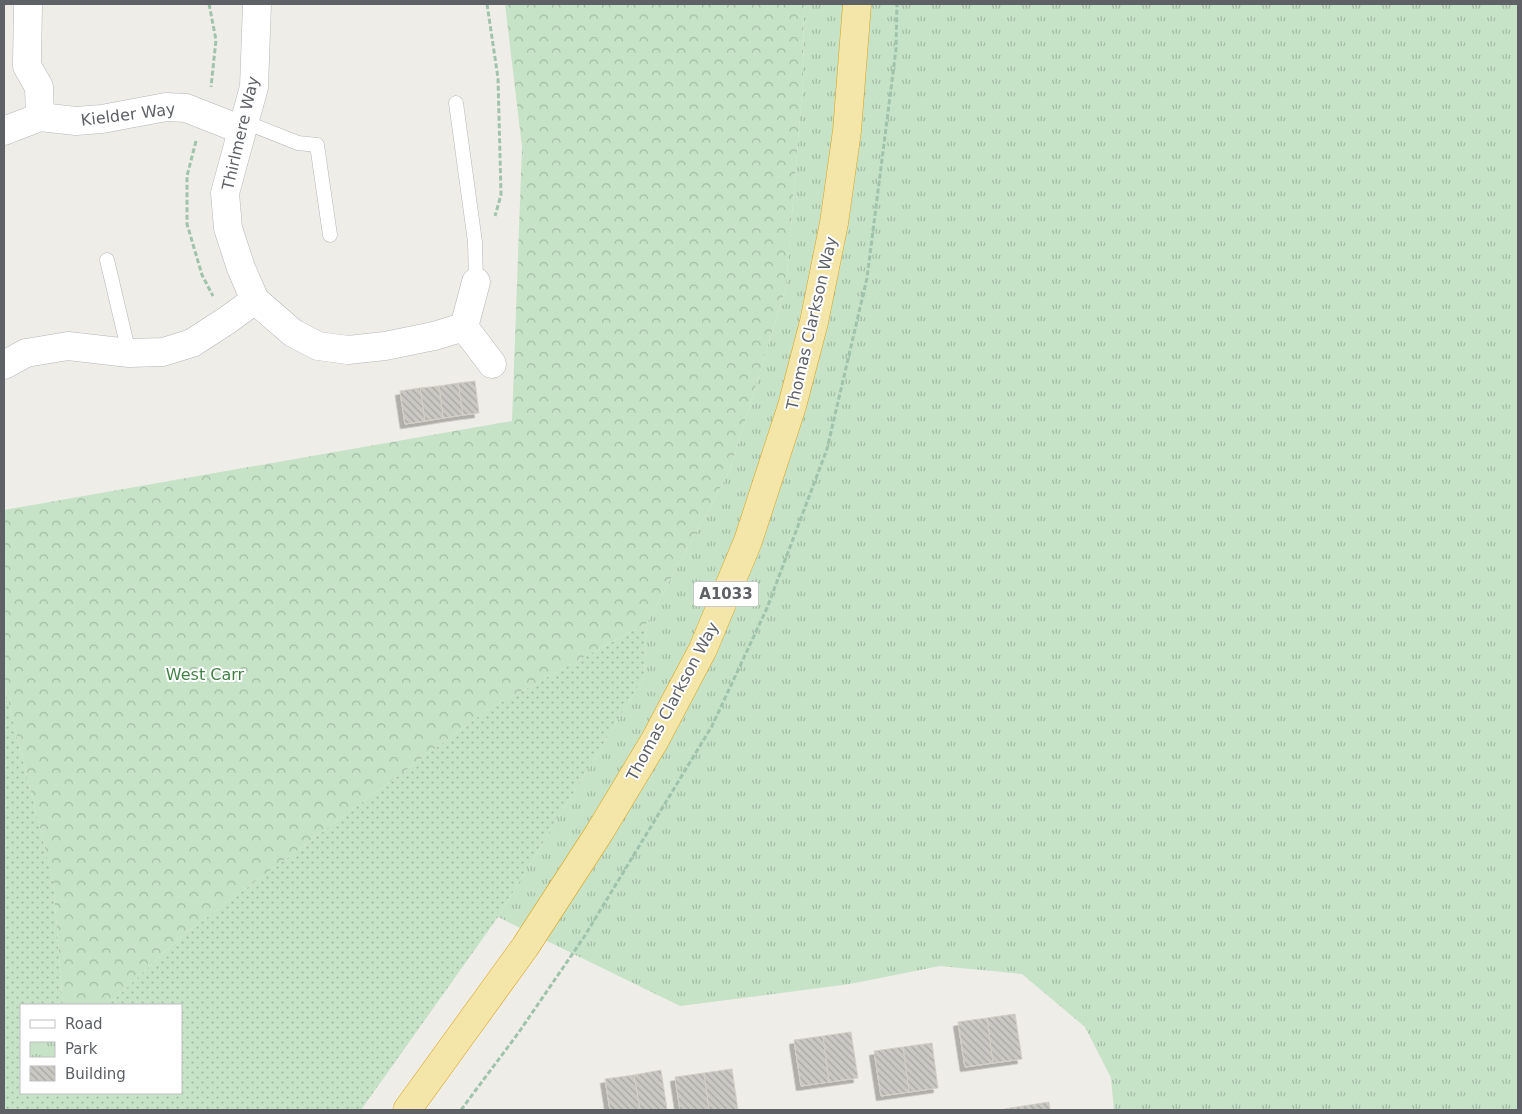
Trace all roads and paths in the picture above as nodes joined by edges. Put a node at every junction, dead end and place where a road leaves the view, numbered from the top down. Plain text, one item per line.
1 (28, 4) edge
2 (257, 4) edge
3 (857, 4) edge
4 (456, 104) dead end
5 (40, 117) junction
6 (244, 126) junction
7 (4, 132) edge
8 (330, 235) dead end
9 (107, 260) dead end
10 (476, 282) joint
11 (255, 300) junction
12 (464, 327) junction
13 (129, 353) junction
14 (492, 364) dead end
15 (4, 365) edge
16 (407, 1110) edge

1 - 5 street
2 - 6 street, Thirlmere Way
3 - 16 highway, Thomas Clarkson Way / A1033
4 - 10 lane
5 - 6 street, Kielder Way
5 - 7 street, Kielder Way
6 - 8 lane
6 - 11 street, Thirlmere Way
9 - 13 lane
10 - 12 street
11 - 12 street, Thirlmere Way
11 - 13 street
12 - 14 street
13 - 15 street

